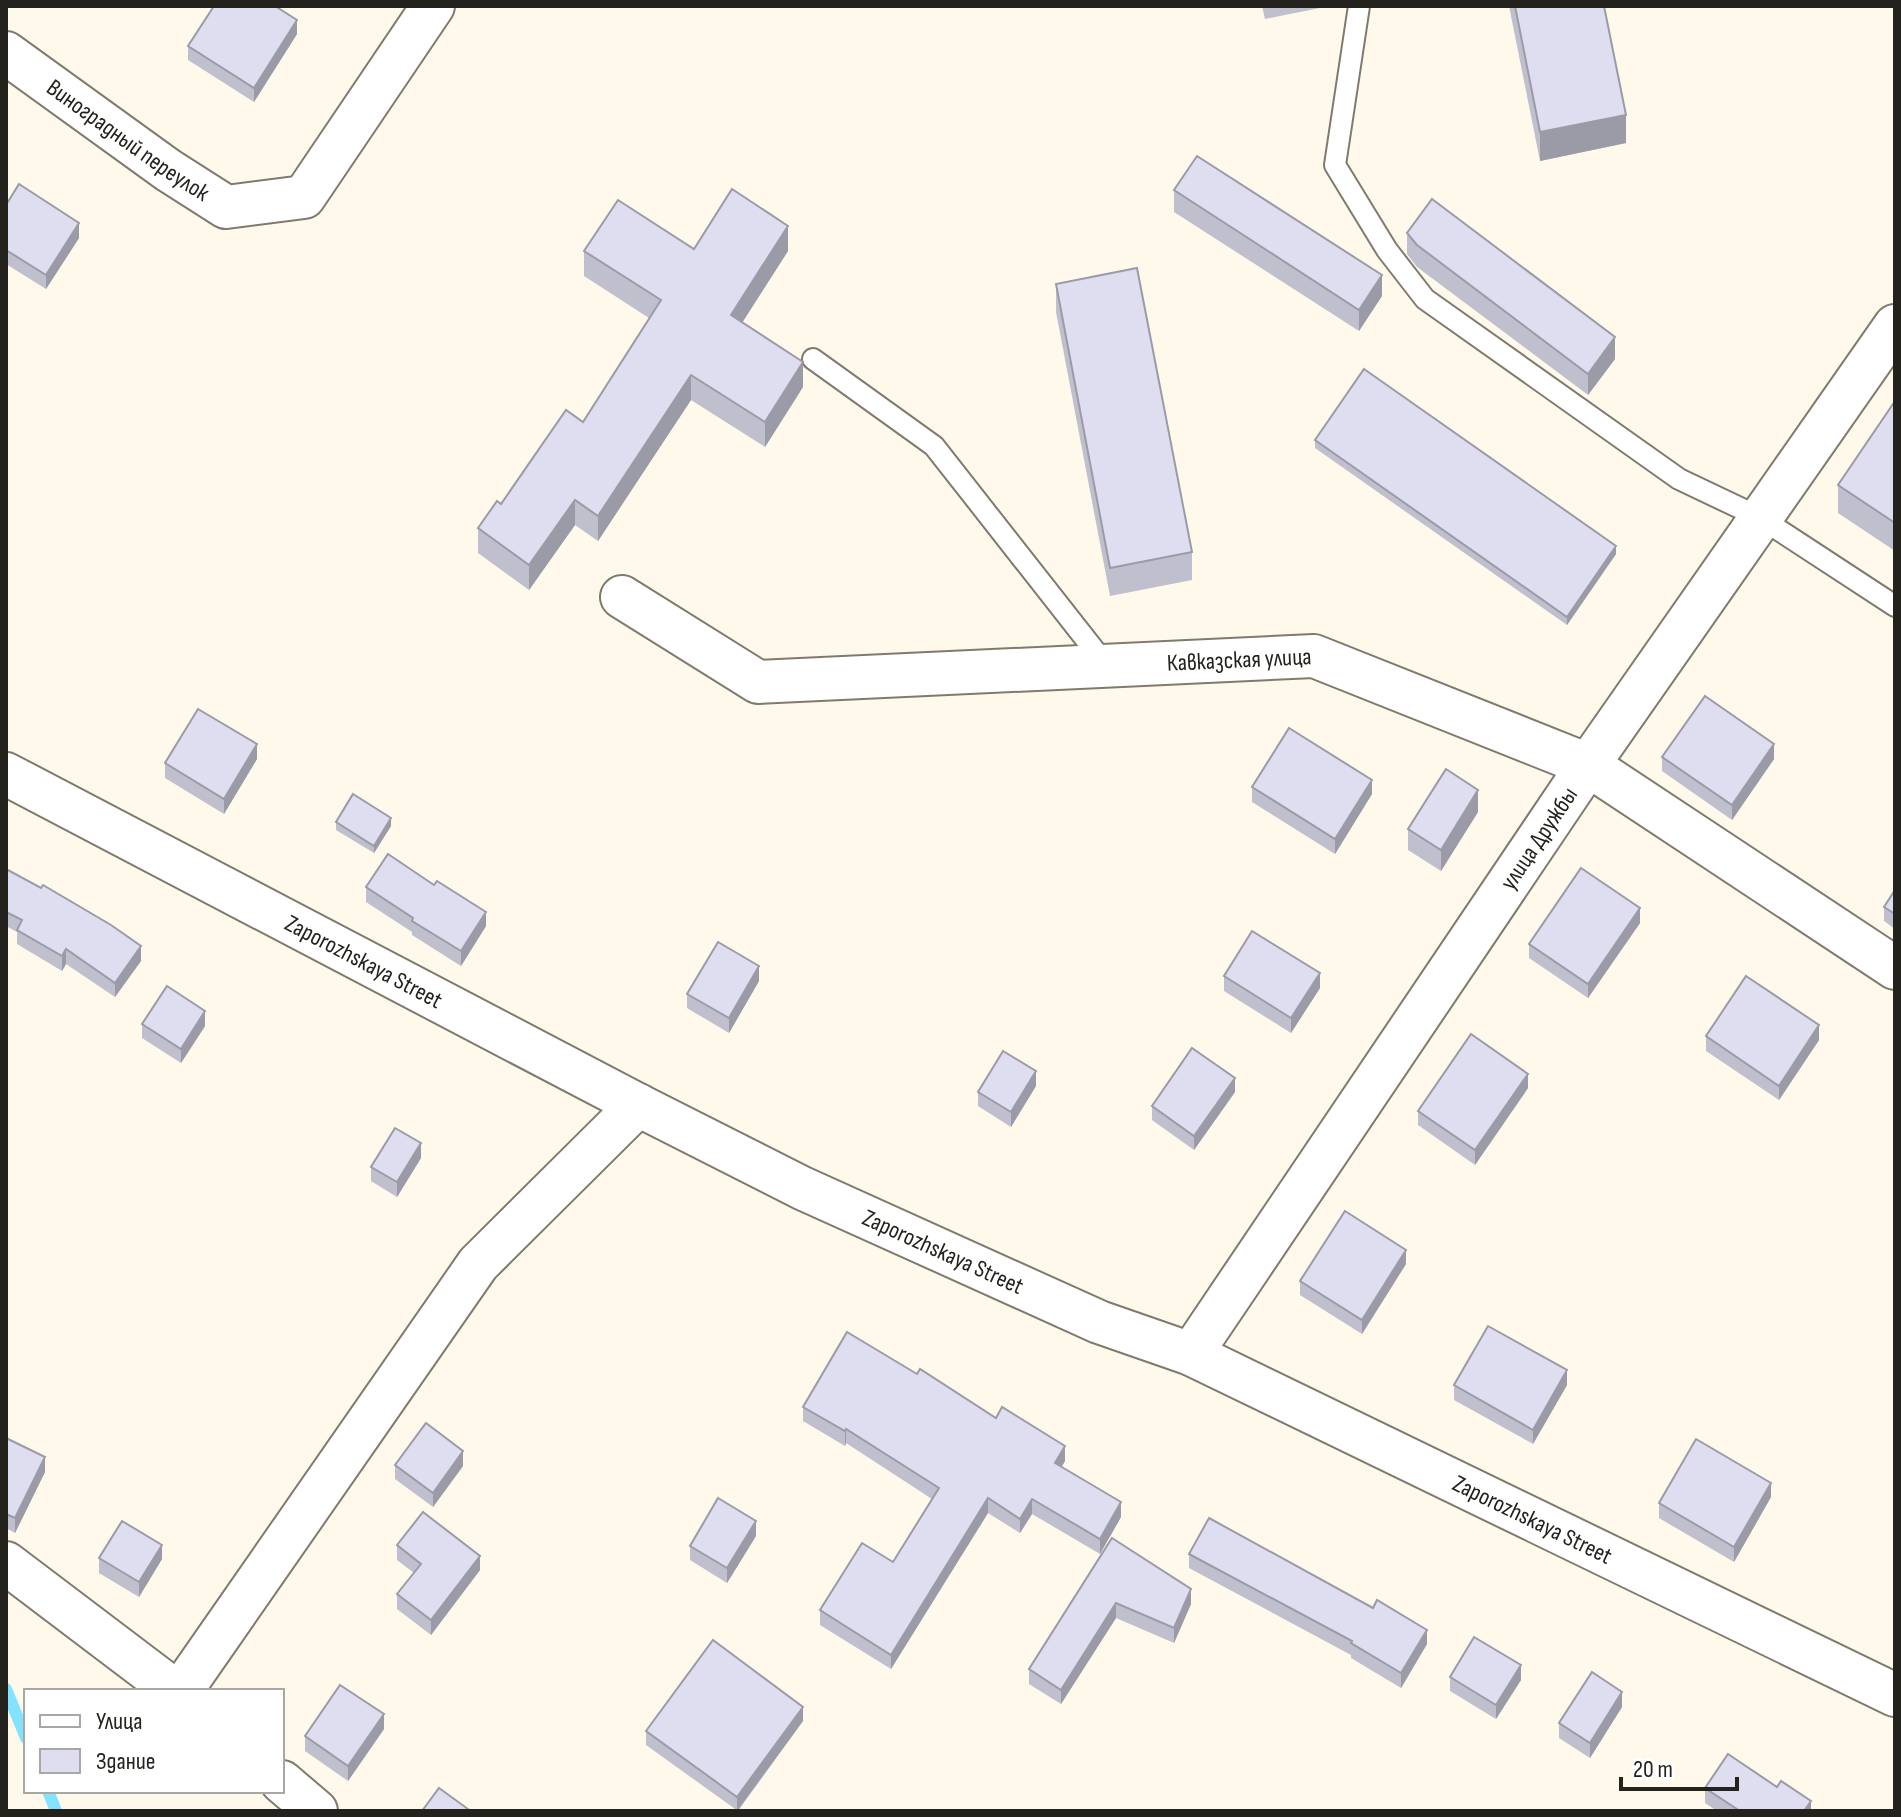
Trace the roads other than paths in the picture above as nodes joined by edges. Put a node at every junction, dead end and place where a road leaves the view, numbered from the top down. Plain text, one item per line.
1 (433, 6) edge
2 (1359, 6) edge
3 (6, 53) edge
4 (1895, 326) edge
5 (813, 359) dead end
6 (1759, 517) junction
7 (622, 597) dead end
8 (1895, 606) edge
9 (1107, 666) junction
10 (1588, 765) junction
11 (6, 774) edge
12 (1895, 968) edge
13 (638, 1105) junction
14 (1191, 1354) junction
15 (6, 1563) edge
16 (172, 1689) edge
17 (182, 1689) edge
18 (1895, 1695) edge
19 (284, 1784) edge
20 (316, 1811) edge

1 - 3 street, Виноградный переулок
2 - 6 lane
4 - 6 street, улица Дружбы
5 - 9 lane
6 - 8 lane
6 - 10 street, улица Дружбы
7 - 9 street, Кавказская улица
9 - 10 street, Кавказская улица
10 - 12 street, Кавказская улица
10 - 14 street, улица Дружбы
11 - 13 street, Zaporozhskaya Street
13 - 14 street, Zaporozhskaya Street
13 - 17 street
14 - 18 street, Zaporozhskaya Street
15 - 16 street
19 - 20 street

